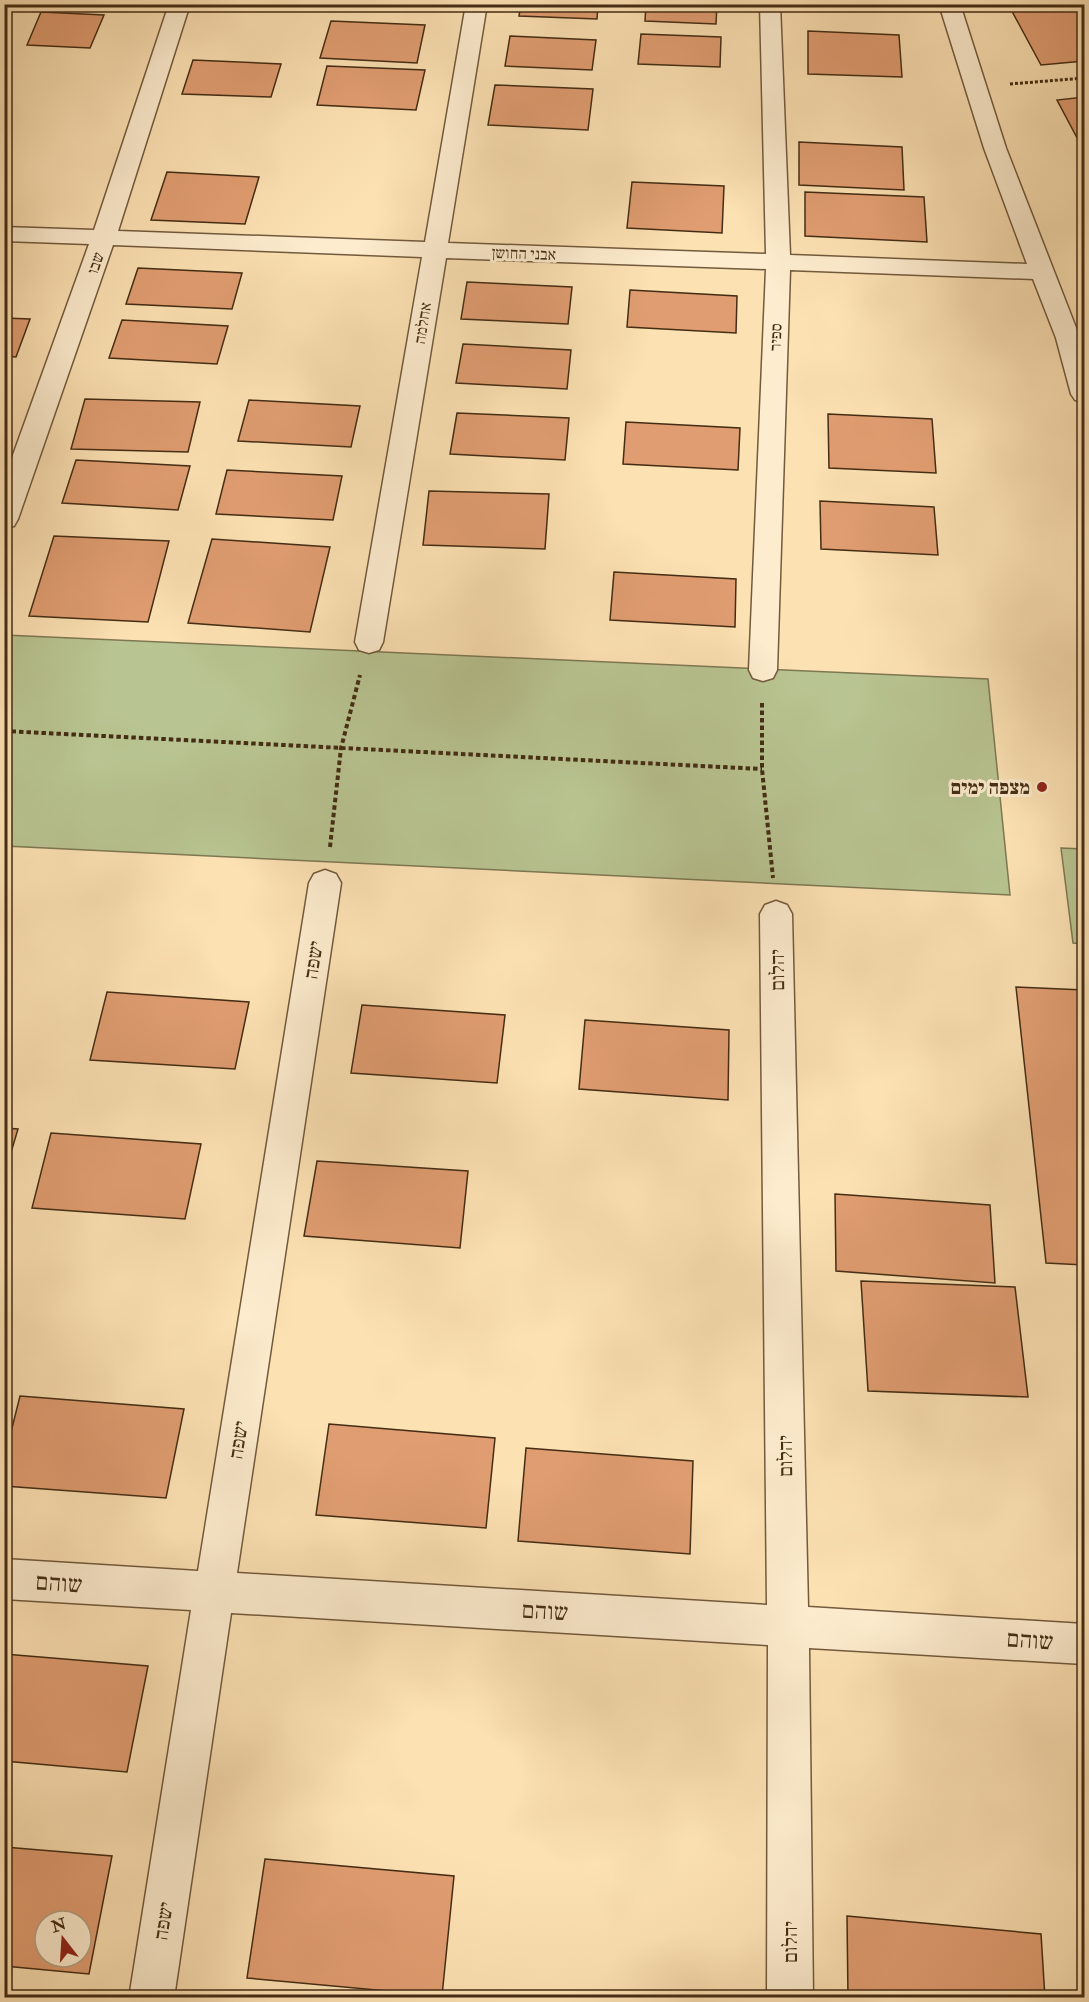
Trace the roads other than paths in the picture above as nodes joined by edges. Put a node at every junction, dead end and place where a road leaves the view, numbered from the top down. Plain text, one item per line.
1 (180, 4) edge
2 (477, 4) edge
3 (770, 4) edge
4 (949, 4) edge
5 (4, 234) edge
6 (104, 237) junction
7 (434, 250) junction
8 (778, 262) junction
9 (1043, 272) junction
10 (1084, 394) edge
11 (4, 519) edge
12 (369, 642) road end
13 (763, 670) road end
14 (326, 884) road end
15 (776, 914) road end
16 (4, 1579) edge
17 (214, 1593) junction
18 (788, 1625) junction
19 (1084, 1644) edge
20 (151, 1998) edge
21 (790, 1998) edge

1 - 6 street, שבו
2 - 7 street, אחלמה
3 - 8 street, ספיר
4 - 9 street
5 - 6 street, אבני החושן
6 - 7 street, אבני החושן
6 - 11 street, שבו
7 - 8 street, אבני החושן
7 - 12 street, אחלמה
8 - 9 street, אבני החושן
8 - 13 street, ספיר
9 - 10 street
14 - 17 street, ישפה
15 - 18 street, יהלום
16 - 17 street, שוהם
17 - 18 street, שוהם
17 - 20 street, ישפה
18 - 19 street, שוהם
18 - 21 street, יהלום

